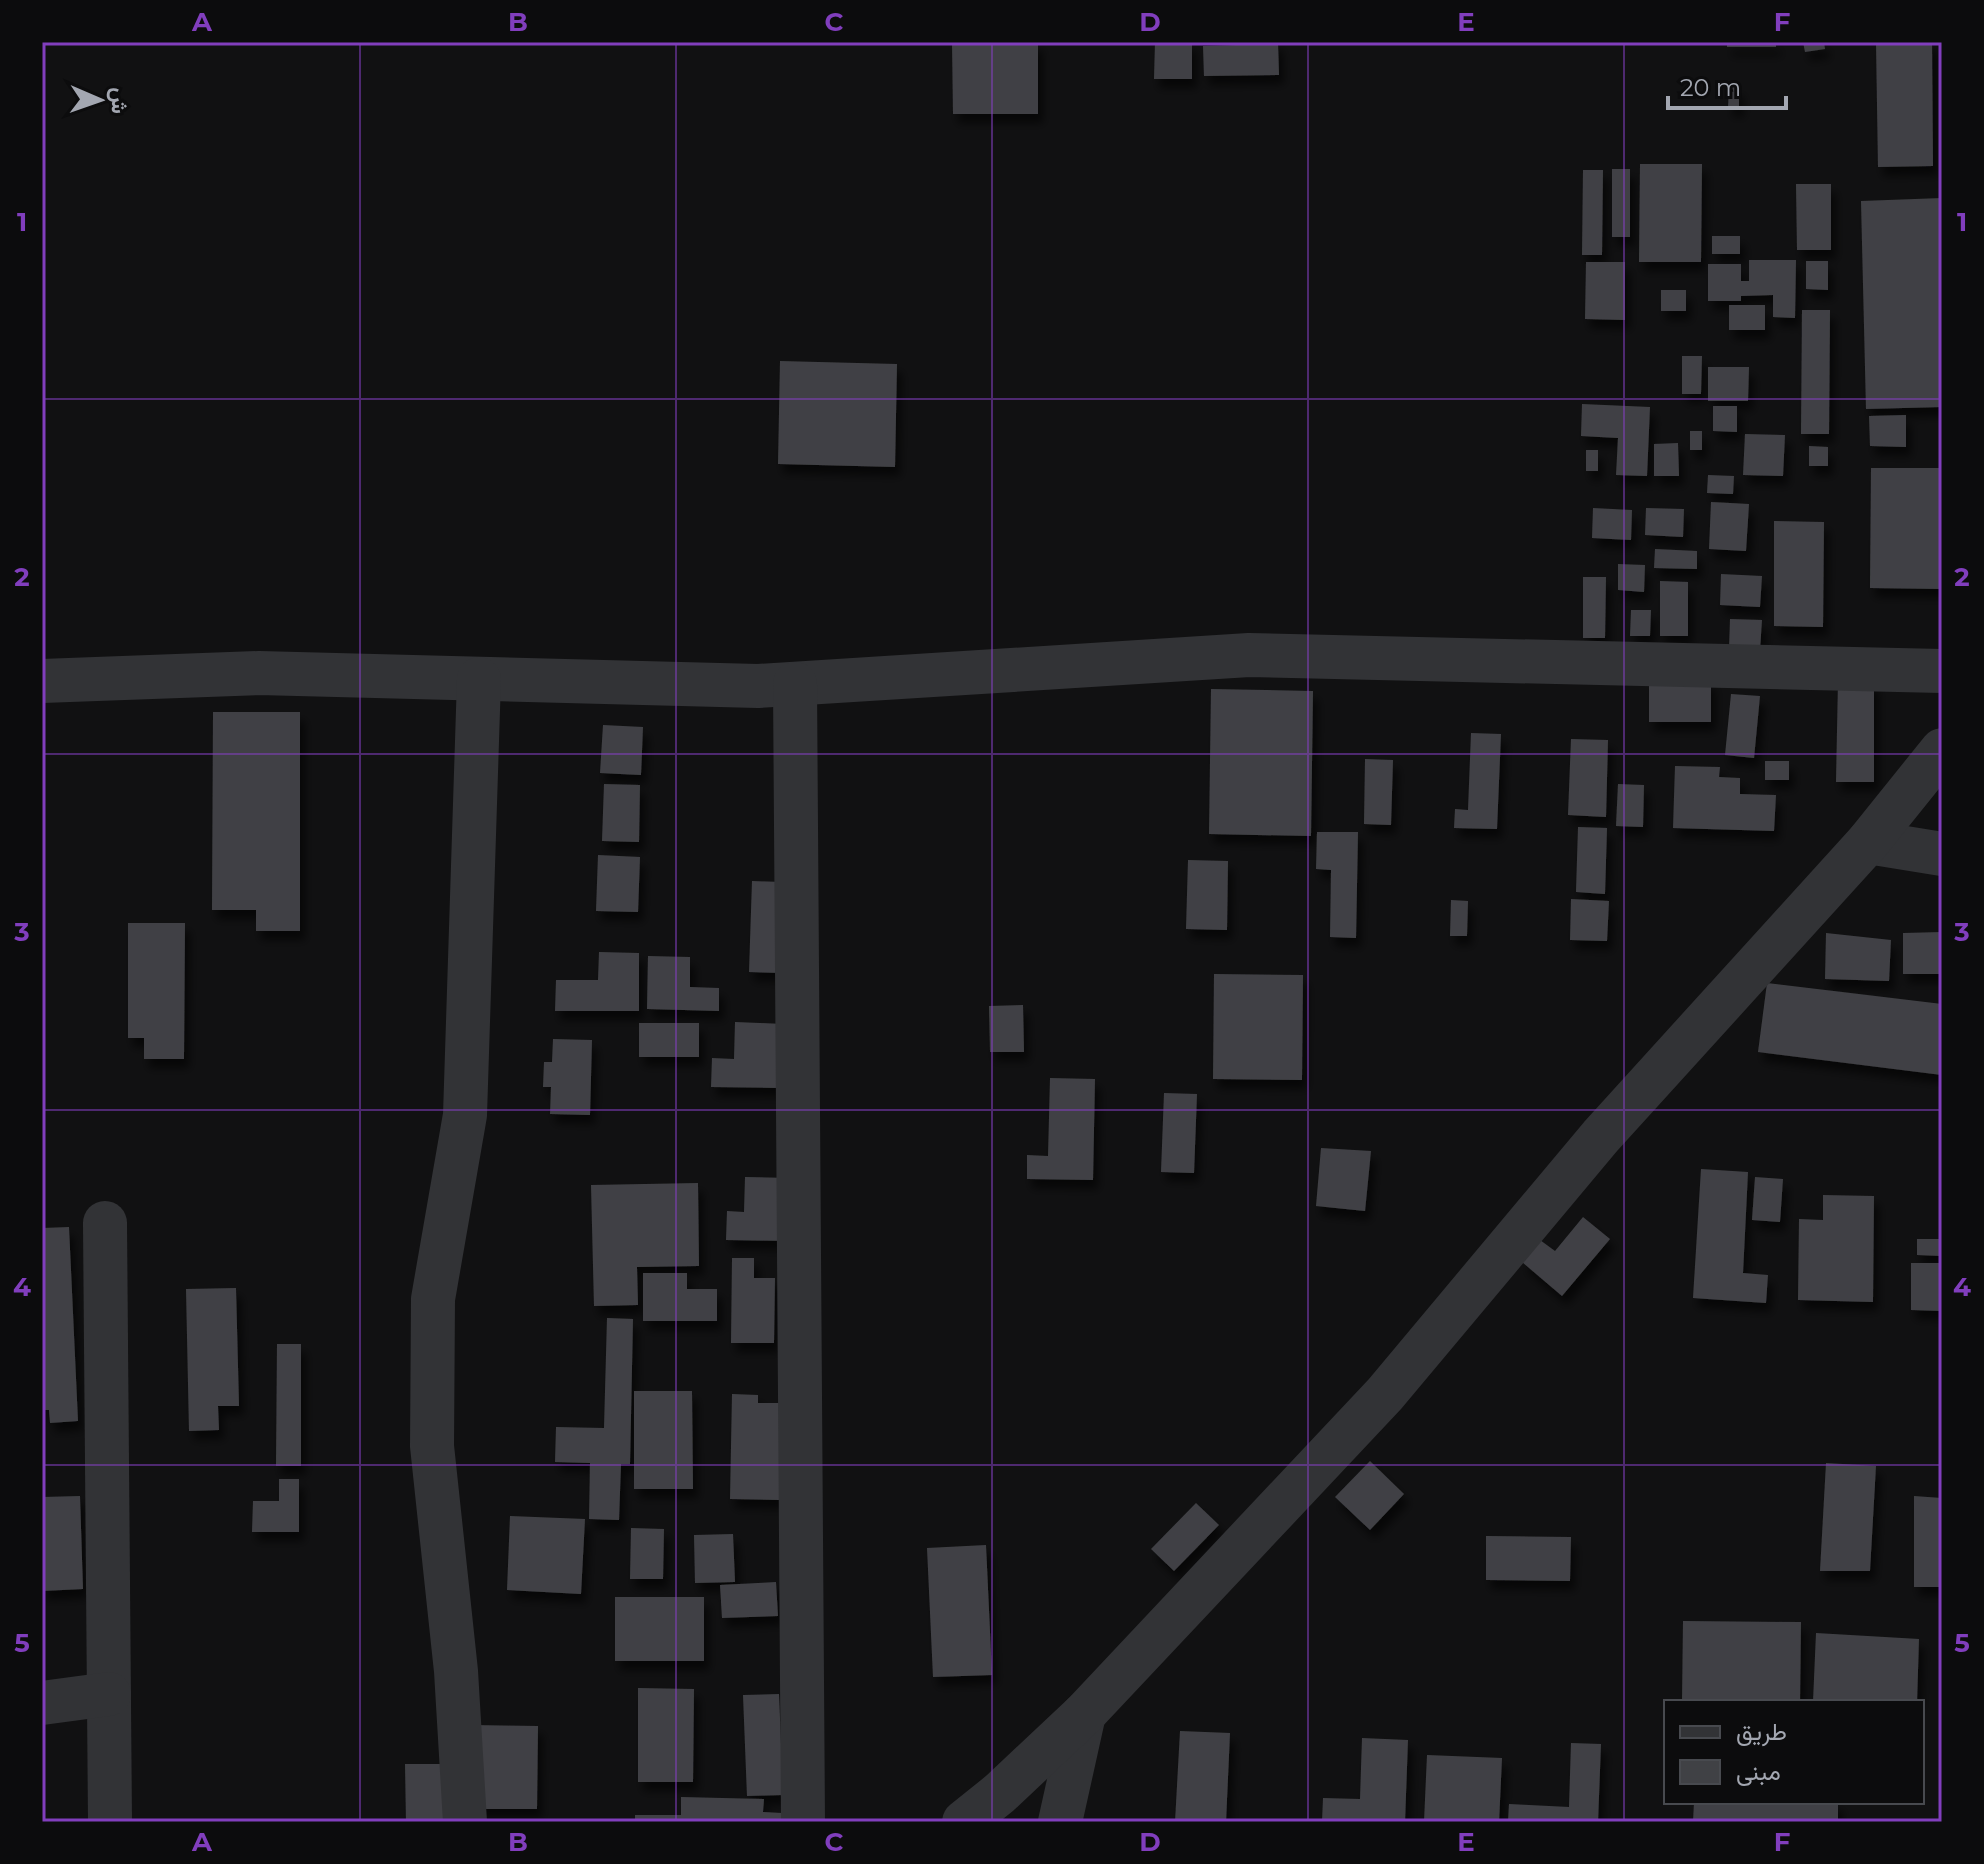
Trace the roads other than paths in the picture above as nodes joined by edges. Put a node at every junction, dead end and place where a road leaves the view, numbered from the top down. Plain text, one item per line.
1 (1942, 671) edge
2 (479, 679) junction
3 (42, 681) edge
4 (795, 684) junction
5 (1942, 750) edge
6 (1868, 842) junction
7 (1942, 854) edge
8 (105, 1223) dead end
9 (109, 1694) junction
10 (42, 1703) edge
11 (1084, 1714) junction
12 (110, 1822) edge
13 (465, 1822) edge
14 (803, 1822) edge
15 (964, 1822) edge
16 (1060, 1822) edge

1 - 4 street
2 - 3 street
2 - 4 street
2 - 13 street
4 - 14 street
5 - 6 street
6 - 7 street
6 - 11 street
8 - 9 street
9 - 10 street
9 - 12 street
11 - 15 street
11 - 16 street

